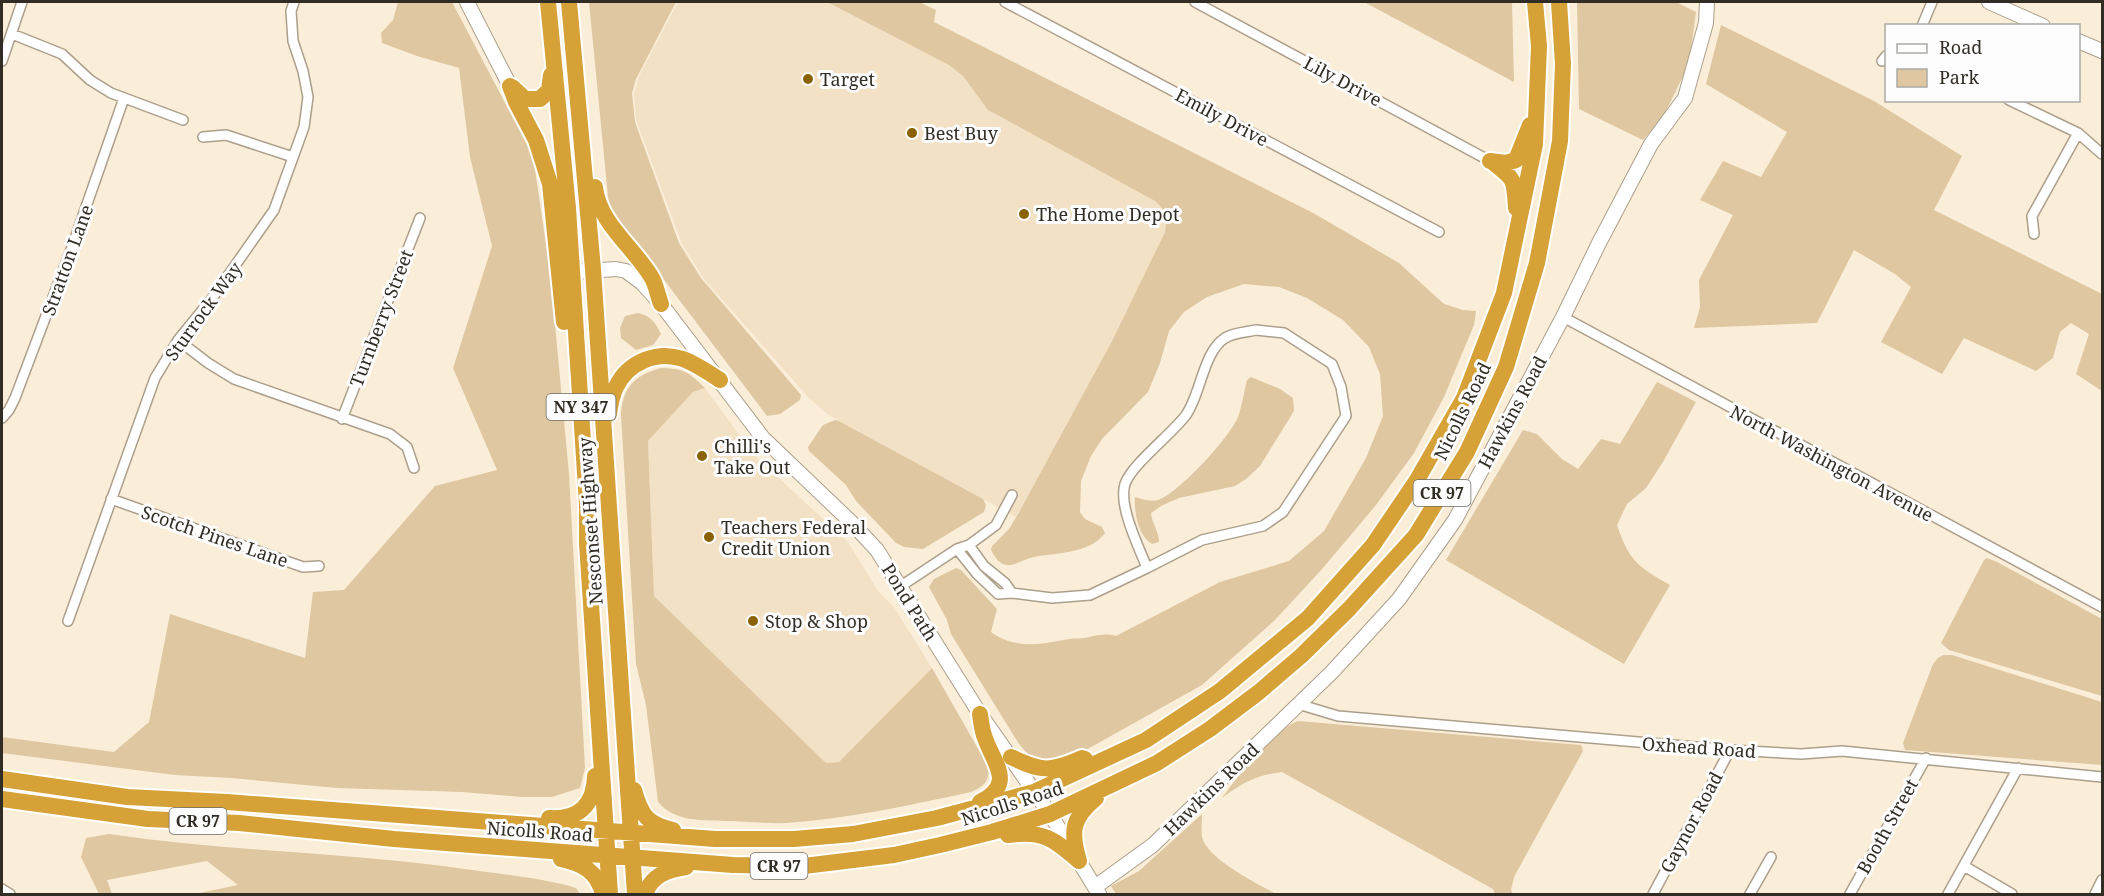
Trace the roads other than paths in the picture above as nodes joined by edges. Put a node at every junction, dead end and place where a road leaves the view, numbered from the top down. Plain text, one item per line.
1 (22, 2) edge
2 (294, 2) edge
3 (466, 2) edge
4 (548, 2) edge
5 (569, 2) edge
6 (1005, 2) edge
7 (1195, 2) edge
8 (1535, 2) edge
9 (1560, 2) edge
10 (1707, 2) edge
11 (1932, 2) edge
12 (1989, 2) edge
13 (1923, 24) edge
14 (2038, 24) edge
15 (12, 34) junction
16 (2080, 41) edge
17 (552, 50) junction
18 (2103, 51) edge
19 (2, 61) edge
20 (510, 86) junction
21 (124, 98) junction
22 (2013, 102) edge
23 (1536, 107) junction
24 (183, 120) dead end
25 (2078, 133) junction
26 (582, 135) junction
27 (203, 137) dead end
28 (2103, 154) edge
29 (293, 157) junction
30 (1490, 161) junction
31 (420, 218) dead end
32 (1518, 228) junction
33 (1439, 232) dead end
34 (2034, 234) dead end
35 (594, 269) junction
36 (572, 272) junction
37 (661, 304) junction
38 (1563, 317) junction
39 (178, 340) junction
40 (720, 380) junction
41 (2, 418) edge
42 (342, 419) junction
43 (604, 439) junction
44 (414, 468) dead end
45 (1012, 495) dead end
46 (111, 499) junction
47 (587, 543) junction
48 (969, 545) junction
49 (957, 549) junction
50 (319, 566) dead end
51 (1147, 568) junction
52 (999, 578) junction
53 (901, 586) junction
54 (991, 588) junction
55 (1012, 593) junction
56 (2103, 607) edge
57 (68, 621) dead end
58 (597, 700) junction
59 (1298, 704) junction
60 (980, 714) junction
61 (1730, 750) junction
62 (626, 756) junction
63 (1011, 757) junction
64 (1926, 758) junction
65 (1093, 765) junction
66 (2018, 768) junction
67 (2103, 777) edge
68 (2, 779) edge
69 (1112, 785) junction
70 (1034, 792) junction
71 (2, 799) edge
72 (957, 813) junction
73 (1050, 814) junction
74 (497, 823) junction
75 (606, 831) junction
76 (632, 833) junction
77 (715, 839) junction
78 (965, 839) junction
79 (516, 849) junction
80 (607, 855) junction
81 (633, 857) junction
82 (1771, 857) dead end
83 (1079, 861) junction
84 (707, 863) junction
85 (1964, 866) junction
86 (2103, 880) edge
87 (2, 889) edge
88 (1098, 890) edge
89 (10, 894) edge
90 (603, 894) edge
91 (610, 894) edge
92 (635, 894) edge
93 (645, 894) edge
94 (1653, 894) edge
95 (1750, 894) edge
96 (1850, 894) edge
97 (1948, 894) edge
98 (2012, 894) edge
99 (2095, 894) edge

1 - 15 street
2 - 29 street, Sturrock Way
3 - 20 street
4 - 17 highway, Nesconset Highway / NY 347
5 - 26 highway, Nesconset Highway / NY 347
6 - 33 street, Emily Drive
7 - 30 street, Lily Drive
8 - 23 highway, Nicolls Road / CR 97
9 - 69 highway, Nicolls Road / CR 97
10 - 38 street, Hawkins Road
11 - 13 street
12 - 14 street
15 - 19 street
15 - 21 street
16 - 18 street
17 - 20 highway
17 - 36 highway, Nesconset Highway / NY 347
20 - 47 highway
21 - 24 street
21 - 41 street, Stratton Lane
22 - 25 street
23 - 30 highway
23 - 32 highway, Nicolls Road / CR 97
25 - 28 street
25 - 34 street
26 - 35 highway, Nesconset Highway / NY 347
26 - 37 highway
27 - 29 street
29 - 39 street, Sturrock Way
30 - 32 highway
31 - 42 street, Turnberry Street
32 - 65 highway, Nicolls Road / CR 97
35 - 36 street, Pond Path
35 - 37 street, Pond Path
35 - 43 highway, Nesconset Highway / NY 347
36 - 47 highway, Nesconset Highway / NY 347
37 - 40 street, Pond Path
38 - 56 street, North Washington Avenue
38 - 59 street, Hawkins Road
39 - 42 street
39 - 46 street, Sturrock Way
40 - 43 highway
40 - 53 street, Pond Path
42 - 44 street
43 - 62 highway, Nesconset Highway / NY 347
45 - 48 street
46 - 50 street, Scotch Pines Lane
46 - 57 street, Sturrock Way
47 - 58 highway, Nesconset Highway / NY 347
48 - 49 street
48 - 52 street
49 - 53 street
49 - 54 street
51 - 51 street
51 - 55 street
52 - 54 street
52 - 55 street
53 - 60 street, Pond Path
54 - 55 street
58 - 74 highway
58 - 75 highway, Nesconset Highway / NY 347
59 - 61 street, Oxhead Road
59 - 88 street, Hawkins Road
60 - 63 street, Pond Path
60 - 72 highway
61 - 64 street, Oxhead Road
61 - 94 street, Gaynor Road
62 - 76 highway, Nesconset Highway / NY 347
62 - 77 highway
63 - 65 highway
63 - 70 street, Pond Path
64 - 66 street, Oxhead Road
64 - 96 street, Booth Street
65 - 70 highway, Nicolls Road / CR 97
66 - 67 street, Oxhead Road
66 - 85 street
68 - 74 highway, Nicolls Road / CR 97
69 - 73 highway, Nicolls Road / CR 97
69 - 83 highway
70 - 72 highway, Nicolls Road / CR 97
70 - 73 street, Pond Path
71 - 79 highway, Nicolls Road / CR 97
72 - 77 highway, Nicolls Road / CR 97
73 - 78 highway, Nicolls Road / CR 97
73 - 83 street, Pond Path
74 - 75 highway, Nicolls Road / CR 97
75 - 76 highway, Nicolls Road / CR 97
75 - 80 highway, Nesconset Highway / NY 347
76 - 77 highway, Nicolls Road / CR 97
76 - 81 highway, Nesconset Highway / NY 347
78 - 83 highway
78 - 84 highway, Nicolls Road / CR 97
79 - 80 highway, Nicolls Road / CR 97
79 - 90 highway
80 - 81 highway, Nicolls Road / CR 97
80 - 91 highway, Nesconset Highway / NY 347
81 - 84 highway, Nicolls Road / CR 97
81 - 92 highway, Nesconset Highway / NY 347
82 - 95 street
83 - 88 street, Pond Path
84 - 93 highway
85 - 97 street
85 - 98 street
86 - 99 street
87 - 89 street

